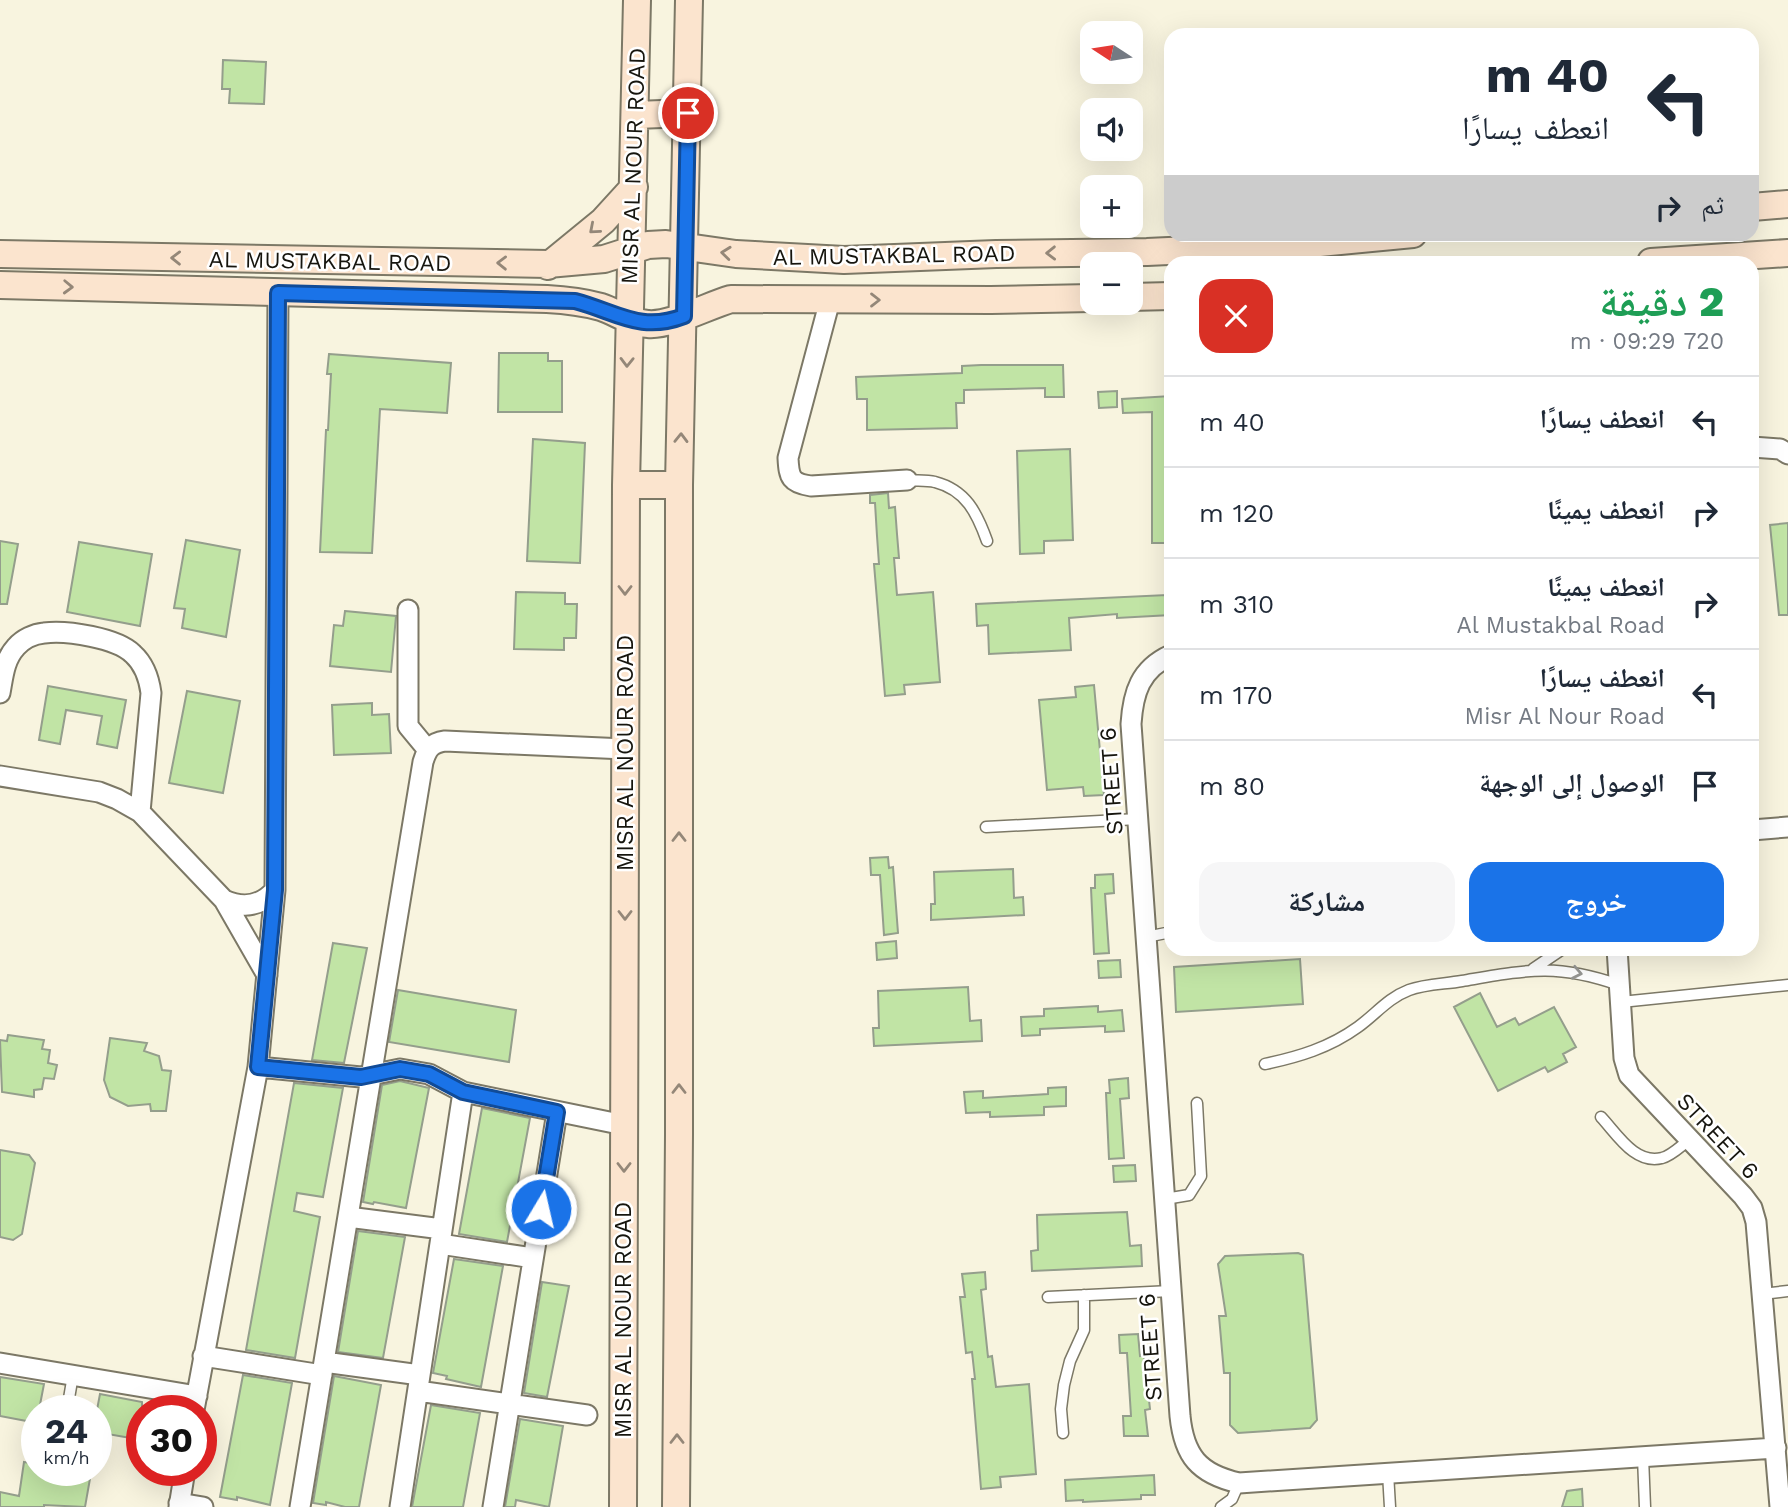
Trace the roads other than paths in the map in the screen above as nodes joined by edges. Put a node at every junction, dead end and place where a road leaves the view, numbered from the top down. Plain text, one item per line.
1 (637, 0) edge
2 (689, 0) edge
3 (688, 113) junction
4 (636, 115) junction
5 (634, 187) junction
6 (1788, 204) edge
7 (1759, 206) edge
8 (1330, 242) edge
9 (685, 247) junction
10 (630, 251) junction
11 (1788, 253) edge
12 (0, 254) edge
13 (1742, 256) edge
14 (768, 257) junction
15 (548, 264) junction
16 (0, 285) edge
17 (278, 293) junction
18 (1164, 296) edge
19 (1143, 297) edge
20 (1080, 298) edge
21 (547, 299) junction
22 (768, 299) junction
23 (830, 300) junction
24 (684, 316) junction
25 (628, 318) junction
26 (1759, 448) edge
27 (1788, 454) edge
28 (907, 480) joint
29 (626, 485) junction
30 (679, 485) junction
31 (987, 541) dead end
32 (408, 610) dead end
33 (1164, 658) edge
34 (0, 693) edge
35 (427, 749) junction
36 (625, 750) junction
37 (0, 776) edge
38 (140, 812) junction
39 (1138, 819) junction
40 (986, 827) dead end
41 (1788, 827) edge
42 (1759, 829) edge
43 (275, 890) junction
44 (224, 900) junction
45 (1164, 933) edge
46 (1146, 937) junction
47 (1552, 956) edge
48 (1618, 956) edge
49 (1532, 969) junction
50 (267, 975) junction
51 (1788, 985) edge
52 (1620, 994) junction
53 (1265, 1064) dead end
54 (258, 1067) junction
55 (371, 1075) junction
56 (463, 1092) junction
57 (1197, 1103) dead end
58 (557, 1112) junction
59 (1601, 1117) dead end
60 (624, 1125) junction
61 (1689, 1140) junction
62 (1164, 1199) junction
63 (348, 1217) junction
64 (441, 1236) junction
65 (533, 1258) junction
66 (1171, 1291) junction
67 (1788, 1291) edge
68 (1762, 1294) junction
69 (1084, 1295) junction
70 (1048, 1297) dead end
71 (203, 1356) junction
72 (0, 1363) edge
73 (323, 1368) junction
74 (74, 1375) junction
75 (419, 1383) junction
76 (70, 1395) edge
77 (160, 1395) edge
78 (196, 1395) edge
79 (509, 1404) junction
80 (587, 1415) dead end
81 (1063, 1433) dead end
82 (1776, 1448) junction
83 (1643, 1457) junction
84 (1388, 1474) junction
85 (1239, 1483) junction
86 (182, 1486) edge
87 (179, 1505) edge
88 (203, 1507) edge
89 (300, 1507) edge
90 (400, 1507) edge
91 (493, 1507) edge
92 (623, 1507) edge
93 (677, 1507) edge
94 (1222, 1507) edge
95 (1390, 1507) edge
96 (1645, 1507) edge
97 (1780, 1507) edge

1 - 4 street, MISR AL NOUR ROAD
2 - 3 street
3 - 4 street
3 - 9 street
4 - 5 street, MISR AL NOUR ROAD
5 - 10 street, MISR AL NOUR ROAD
5 -> 15 street
6 - 7 street
8 -> 14 street, AL MUSTAKBAL ROAD
9 - 10 street, AL MUSTAKBAL ROAD
14 -> 9 street, AL MUSTAKBAL ROAD
9 - 24 street
10 - 15 street, AL MUSTAKBAL ROAD
10 - 25 street, MISR AL NOUR ROAD
11 - 13 street
15 -> 12 street, AL MUSTAKBAL ROAD
14 - 22 street
15 - 21 street
16 -> 17 street, AL MUSTAKBAL ROAD
17 - 21 street, AL MUSTAKBAL ROAD
17 - 43 street
18 - 19 street
23 -> 20 street, AL MUSTAKBAL ROAD
21 - 25 street, AL MUSTAKBAL ROAD
22 - 23 street, AL MUSTAKBAL ROAD
22 - 24 street, AL MUSTAKBAL ROAD
23 - 28 street
24 - 25 street, AL MUSTAKBAL ROAD
30 -> 24 street
25 -> 29 street, MISR AL NOUR ROAD
26 - 27 street
28 - 31 lane
29 - 30 street
29 -> 36 street, MISR AL NOUR ROAD
93 -> 30 street
32 - 35 street
33 - 39 street, STREET 6
34 - 38 street
35 - 36 street
35 - 55 street
36 -> 60 street, MISR AL NOUR ROAD
37 - 38 street
38 - 44 street
39 - 40 lane
39 - 46 street, STREET 6
41 - 42 street
43 - 44 street
43 - 50 street
44 - 50 street
45 - 46 lane
46 - 62 street, STREET 6
47 - 49 lane
48 - 52 street, STREET 6
49 -> 52 lane
49 - 53 lane
50 - 54 street
51 - 52 lane
52 - 61 street, STREET 6
54 - 55 street
54 - 71 street
55 - 56 street
55 - 63 street
56 - 58 street
56 - 64 street
57 - 62 lane
58 - 60 street
58 - 65 street
59 - 61 lane
60 -> 92 street, MISR AL NOUR ROAD
61 - 68 street, STREET 6
62 - 66 street, STREET 6
63 - 64 street
63 - 73 street
64 - 65 street
64 - 75 street
65 - 79 street
66 - 69 lane
66 - 85 street, STREET 6
67 - 68 lane
68 - 82 street, STREET 6
69 - 70 lane
69 - 81 lane
71 - 73 street
71 - 78 street
72 - 74 street
73 - 75 street
73 - 89 street
74 - 76 lane
74 - 77 street
75 - 79 street
75 - 90 street
79 - 80 street
79 - 91 street
82 - 83 street, STREET 6
82 - 97 street, STREET 6
83 - 84 street, STREET 6
83 - 96 lane
84 - 85 street, STREET 6
84 - 95 lane
85 - 94 lane
86 - 87 street
87 - 88 street

